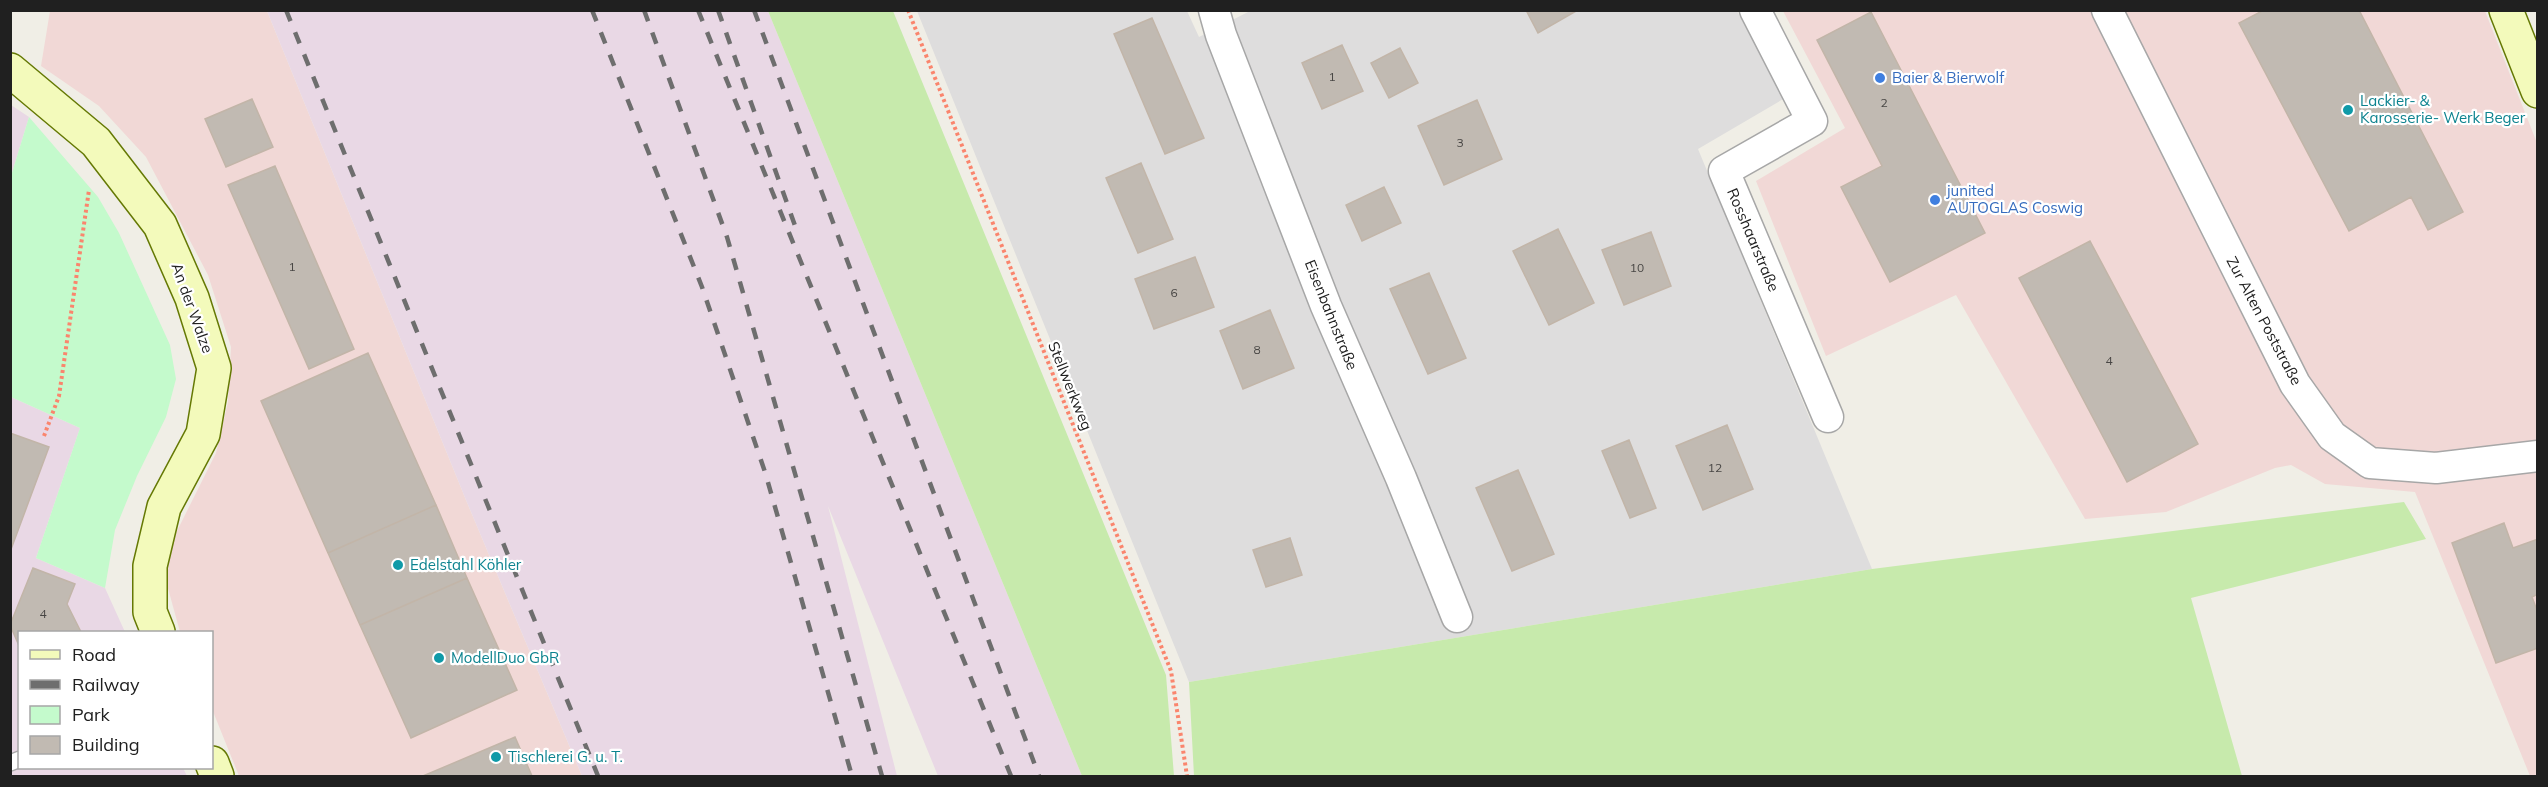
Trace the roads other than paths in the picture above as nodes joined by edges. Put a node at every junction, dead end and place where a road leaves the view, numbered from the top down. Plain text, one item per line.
1 (1214, 10) edge
2 (1755, 10) edge
3 (2107, 10) edge
4 (2506, 10) edge
5 (10, 70) edge
6 (2538, 91) edge
7 (1828, 417) dead end
8 (2538, 456) edge
9 (1457, 617) dead end
10 (157, 631) edge

1 - 9 street, Eisenbahnstraße
2 - 7 street, Rosshaarstraße
3 - 8 street, Zur Alten Poststraße
4 - 6 street
5 - 10 street, An der Walze

